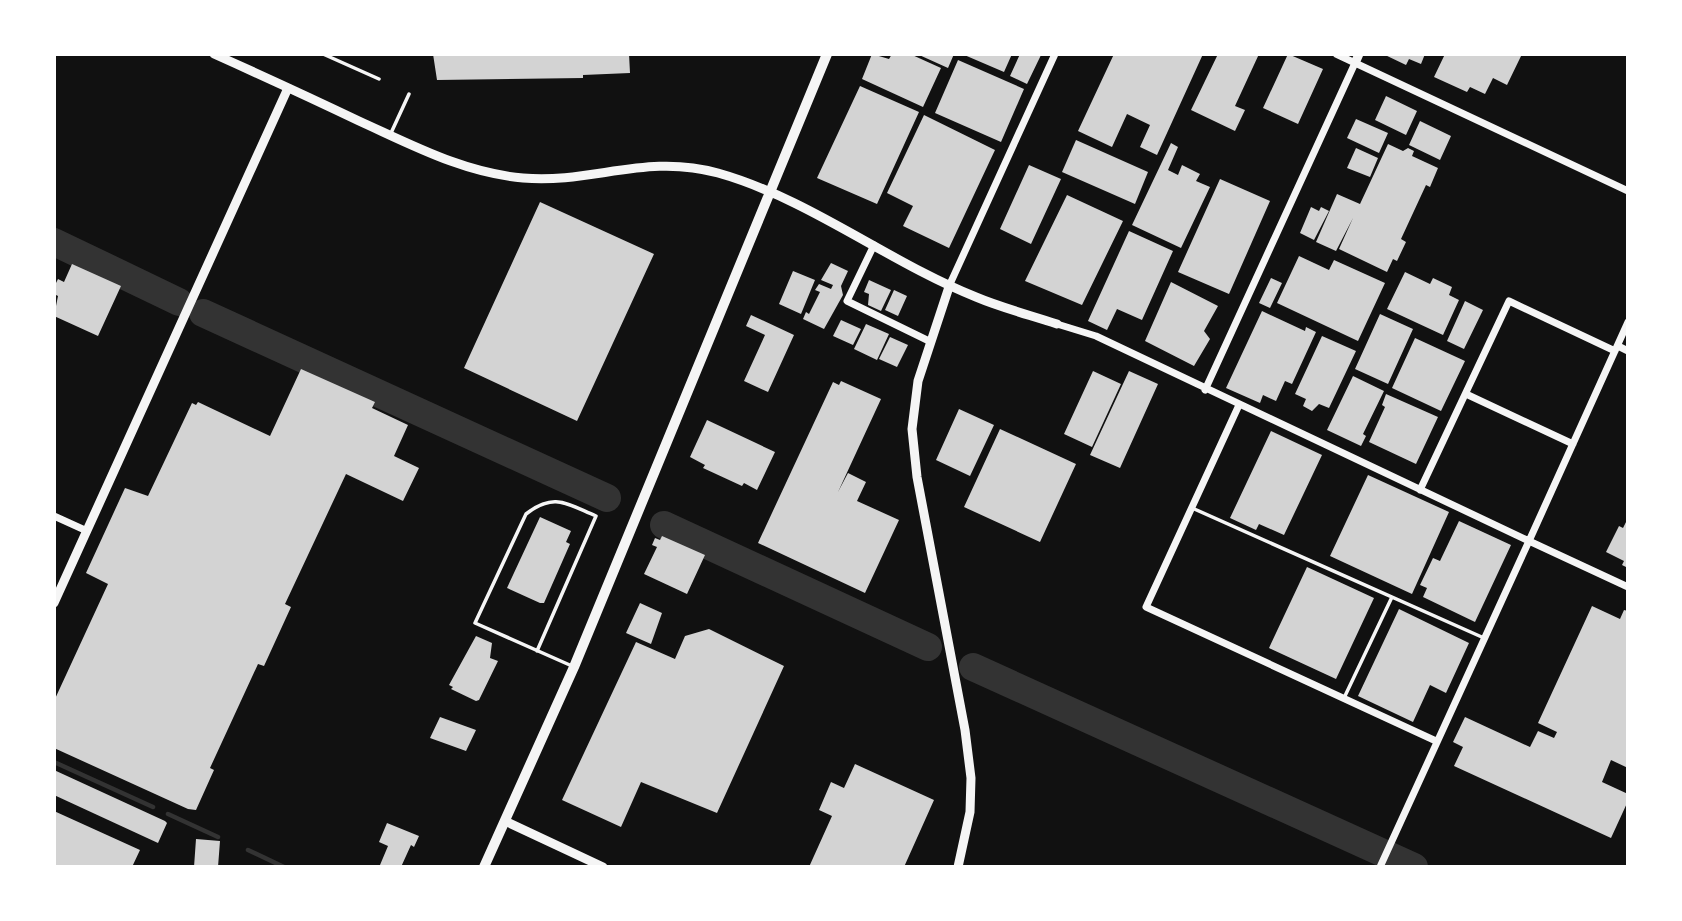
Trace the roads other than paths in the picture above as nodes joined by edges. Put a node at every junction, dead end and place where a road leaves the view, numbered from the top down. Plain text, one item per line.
1 (214, 54) edge
2 (323, 54) edge
3 (827, 54) edge
4 (1055, 54) edge
5 (1336, 54) edge
6 (1357, 59) edge
7 (379, 79) dead end
8 (288, 88) junction
9 (409, 94) dead end
10 (390, 135) junction
11 (1628, 191) edge
12 (770, 192) junction
13 (874, 245) junction
14 (950, 285) junction
15 (1628, 322) edge
16 (1057, 324) joint
17 (929, 341) junction
18 (1616, 349) junction
19 (1628, 351) edge
20 (1205, 390) junction
21 (1466, 394) junction
22 (1239, 405) junction
23 (1573, 444) junction
24 (1420, 490) junction
25 (1191, 508) junction
26 (54, 516) edge
27 (88, 531) junction
28 (1529, 541) junction
29 (1628, 587) edge
30 (1392, 597) junction
31 (54, 603) edge
32 (1484, 638) junction
33 (537, 651) junction
34 (573, 667) junction
35 (1344, 698) junction
36 (1436, 741) junction
37 (505, 821) junction
38 (1381, 865) edge
39 (484, 867) edge
40 (603, 867) edge
41 (958, 867) edge

1 - 8 street
2 - 7 lane
3 - 12 main road
4 - 14 street
5 - 6 street
6 - 11 street
6 - 20 street
8 - 10 street
8 - 27 street
9 - 10 lane
10 - 12 street
12 - 13 street
12 - 34 main road
13 - 14 street
13 - 17 street
14 - 16 street
14 - 17 street
15 - 18 street
16 - 20 street
17 - 41 street
18 - 19 street
18 - 21 street
18 - 23 street
20 - 22 street
21 - 23 street
21 - 24 street
22 - 24 street
22 - 25 street
23 - 28 street
24 - 28 street
25 - 30 lane
25 - 35 street
26 - 27 street
27 - 31 street
28 - 29 street
28 - 32 street
30 - 32 lane
30 - 35 lane
32 - 36 street
33 - 33 lane
33 - 34 lane
34 - 37 main road
35 - 36 street
36 - 38 street
37 - 39 main road
37 - 40 street

